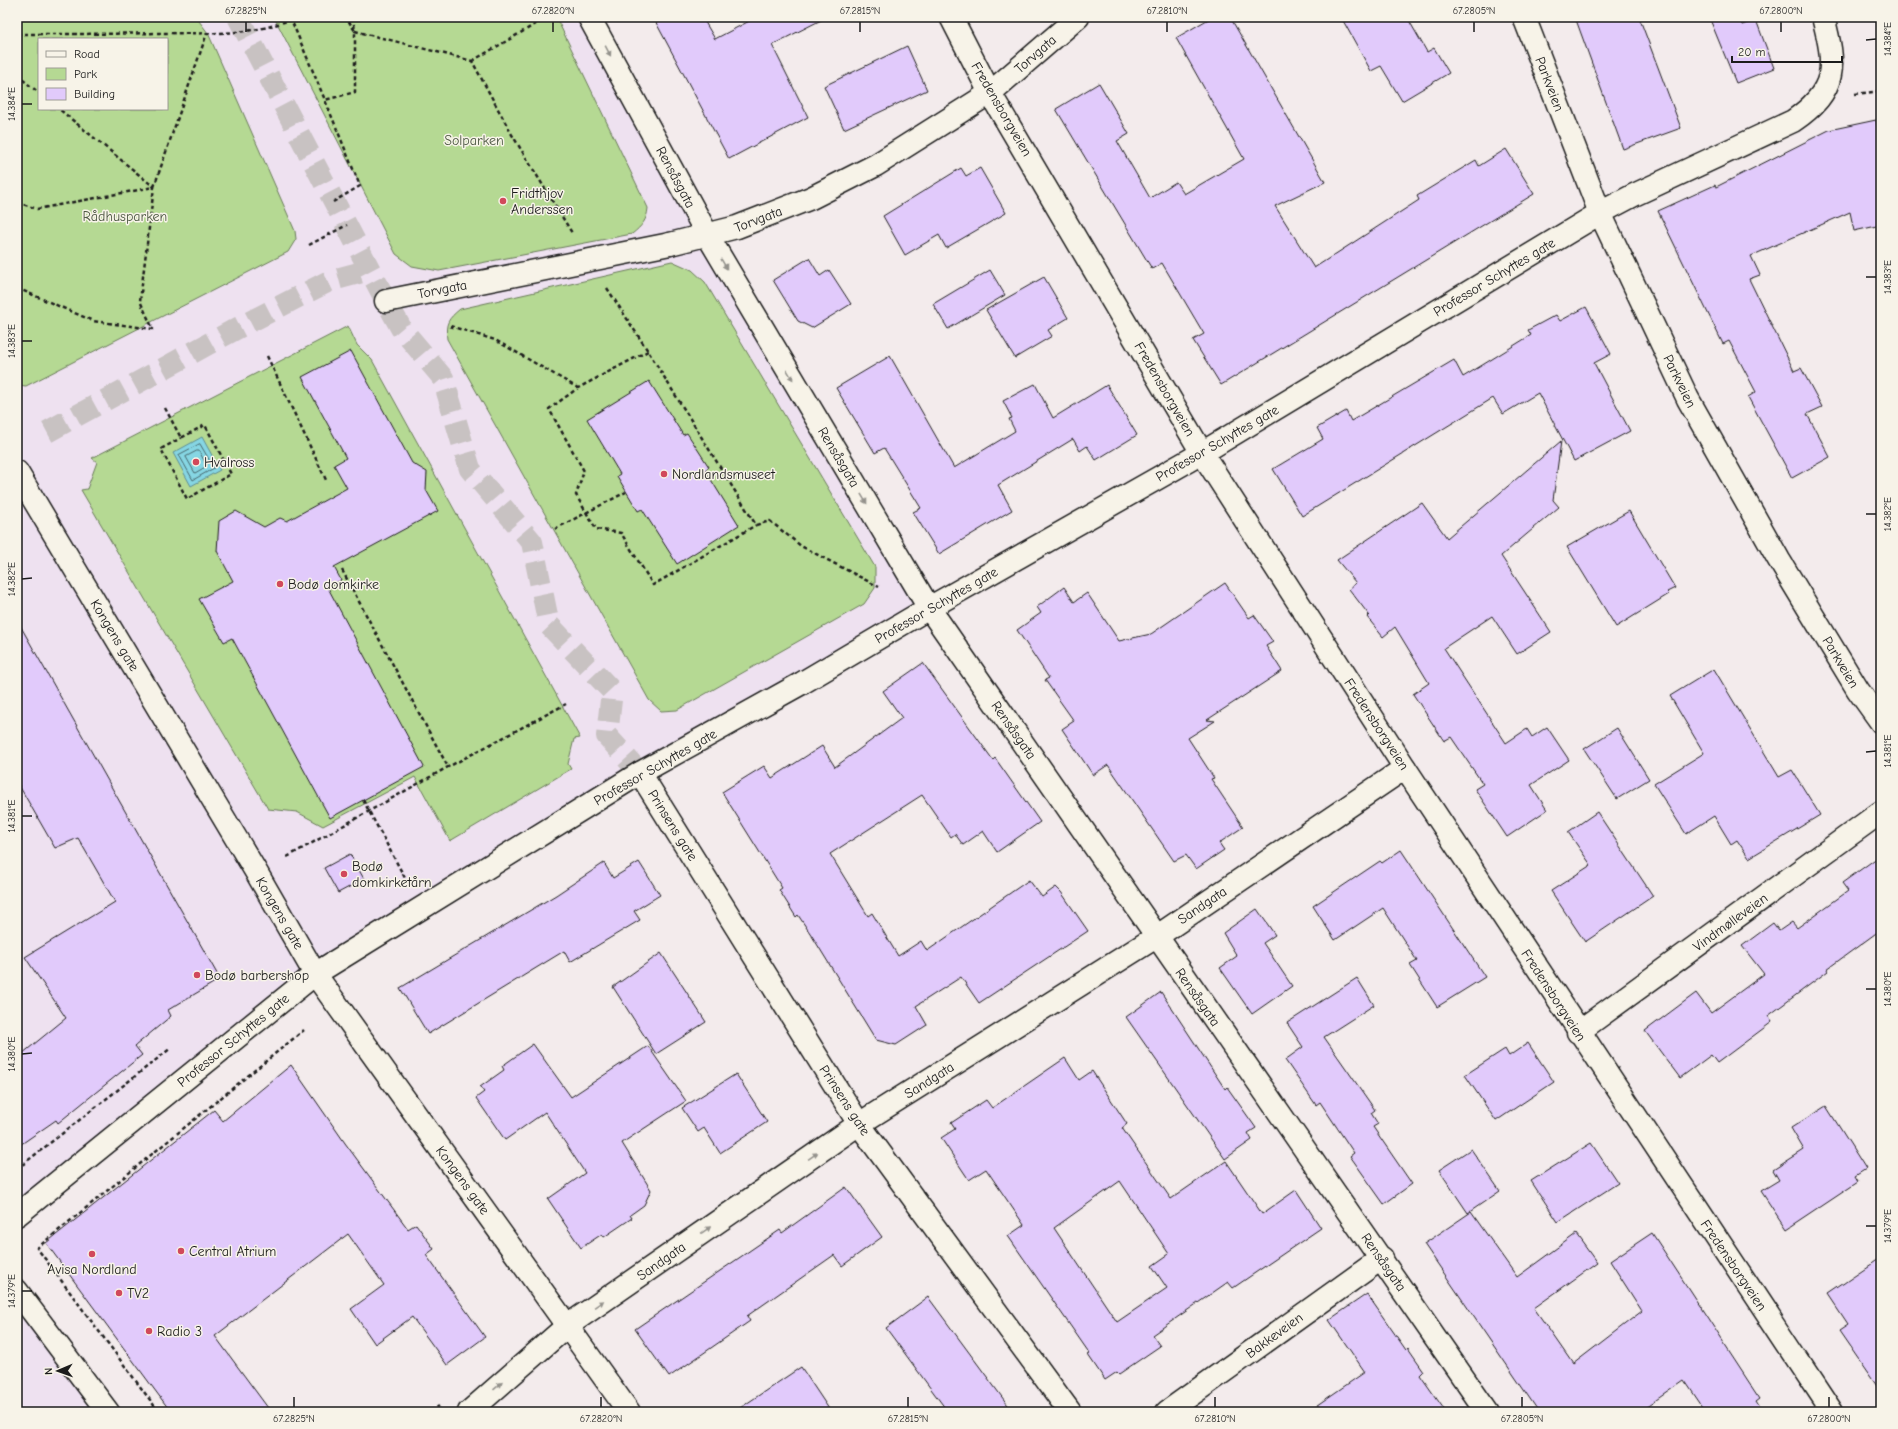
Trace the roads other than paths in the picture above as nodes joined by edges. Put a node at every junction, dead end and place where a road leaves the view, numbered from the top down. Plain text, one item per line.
1 (589, 17) edge
2 (951, 17) edge
3 (1078, 17) edge
4 (1524, 17) edge
5 (1823, 17) edge
6 (990, 93) junction
7 (1600, 213) junction
8 (708, 236) junction
9 (386, 301) dead end
10 (1202, 453) junction
11 (17, 472) edge
12 (929, 608) junction
13 (1881, 722) edge
14 (1405, 768) junction
15 (640, 773) junction
16 (1881, 812) edge
17 (1156, 937) junction
18 (315, 974) junction
19 (1578, 1032) junction
20 (859, 1124) junction
21 (17, 1215) edge
22 (1382, 1258) junction
23 (17, 1292) edge
24 (567, 1326) junction
25 (108, 1412) edge
26 (469, 1412) edge
27 (629, 1412) edge
28 (1070, 1412) edge
29 (1167, 1412) edge
30 (1487, 1412) edge
31 (1832, 1412) edge

1 -> 8 street, Rensåsgata
2 - 6 street, Fredensborgveien
3 - 6 street, Torvgata
4 - 7 street, Parkveien
5 - 7 street, Professor Schyttes gate
6 - 8 street, Torvgata
6 - 10 street, Fredensborgveien
7 - 10 street, Professor Schyttes gate
7 - 13 street, Parkveien
8 - 9 street, Torvgata
8 -> 12 street, Rensåsgata
10 - 12 street, Professor Schyttes gate
10 - 14 street, Fredensborgveien
11 - 18 street, Kongens gate
12 - 15 street, Professor Schyttes gate
12 - 17 street, Rensåsgata
14 - 17 street, Sandgata
14 - 19 street, Fredensborgveien
15 - 18 street, Professor Schyttes gate
15 - 20 street, Prinsens gate
16 - 19 street, Vindmølleveien
17 - 20 street, Sandgata
17 - 22 street, Rensåsgata
18 - 21 street, Professor Schyttes gate
18 - 24 street, Kongens gate
19 - 31 street, Fredensborgveien
24 -> 20 street, Sandgata
20 - 28 street, Prinsens gate
22 - 29 street, Bakkeveien
22 - 30 street, Rensåsgata
23 - 25 street
26 -> 24 street, Sandgata
24 - 27 street, Kongens gate

